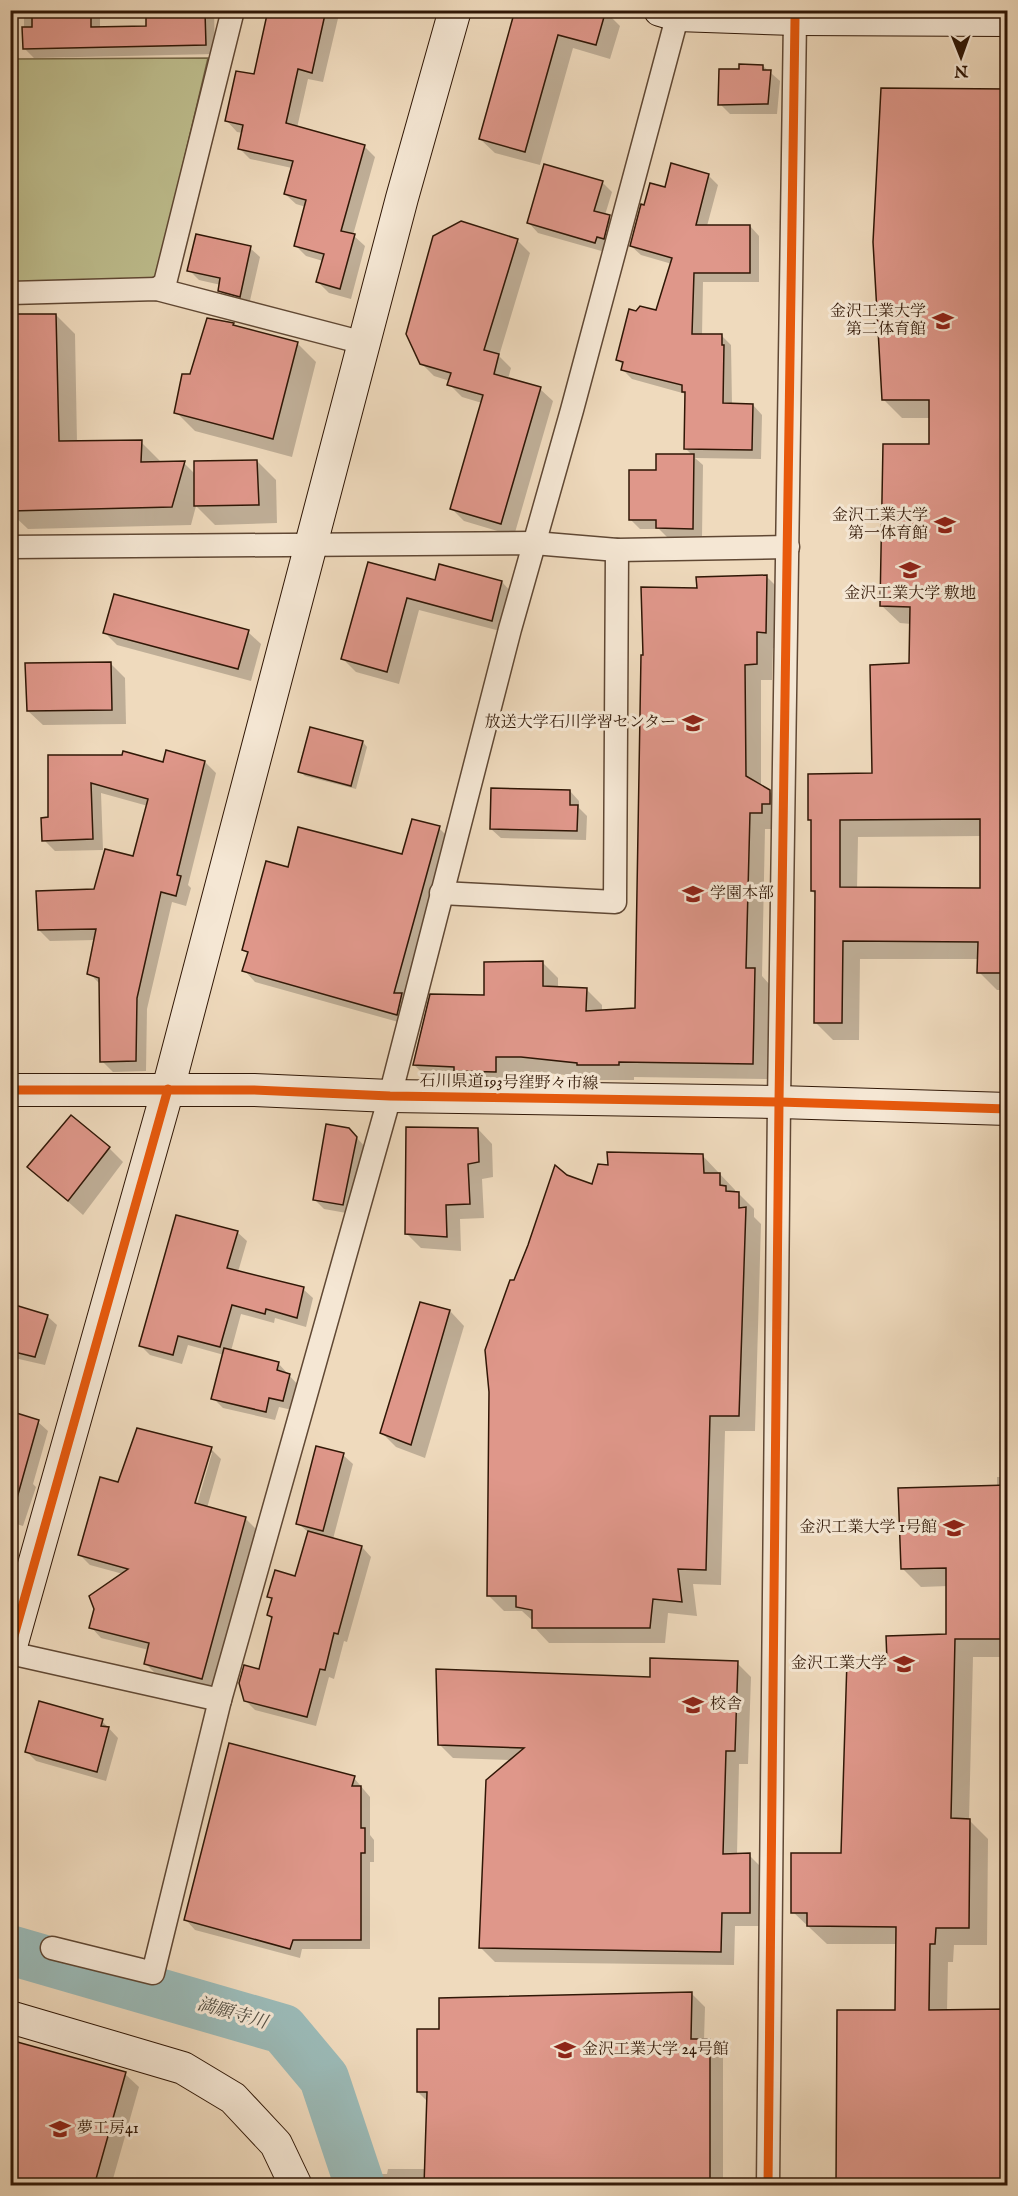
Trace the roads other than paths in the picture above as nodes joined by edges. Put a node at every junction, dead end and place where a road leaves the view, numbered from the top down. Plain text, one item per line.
1 (233, 10) edge
2 (455, 10) edge
3 (672, 12) edge
4 (795, 19) junction
5 (1008, 20) edge
6 (156, 289) junction
7 (10, 293) edge
8 (364, 343) junction
9 (534, 543) junction
10 (311, 544) junction
11 (10, 547) edge
12 (788, 548) junction
13 (617, 549) junction
14 (441, 893) junction
15 (10, 1082) edge
16 (168, 1089) junction
17 (11, 1090) edge
18 (390, 1096) junction
19 (779, 1102) junction
20 (1008, 1109) edge
21 (10, 1651) edge
22 (220, 1700) junction
23 (52, 1948) dead end
24 (10, 2017) edge
25 (296, 2186) edge
26 (768, 2186) edge

1 - 6 street
2 - 8 street
3 - 4 street
3 - 9 street
4 - 5 street
4 - 12 street
6 - 7 street
6 - 8 street
8 - 10 street
9 - 10 street
9 - 13 street
9 - 14 street
10 - 11 street
10 - 16 street
12 - 13 street
12 - 19 street
13 - 14 street
14 - 18 street
15 - 17 street
16 - 17 street, 石川県道193号窪野々市線
16 - 18 street, 石川県道193号窪野々市線
16 - 21 street
18 - 19 street, 石川県道193号窪野々市線
18 - 22 street
19 - 20 street, 石川県道193号窪野々市線
19 - 26 street
21 - 22 street
22 - 23 street
24 - 25 street

